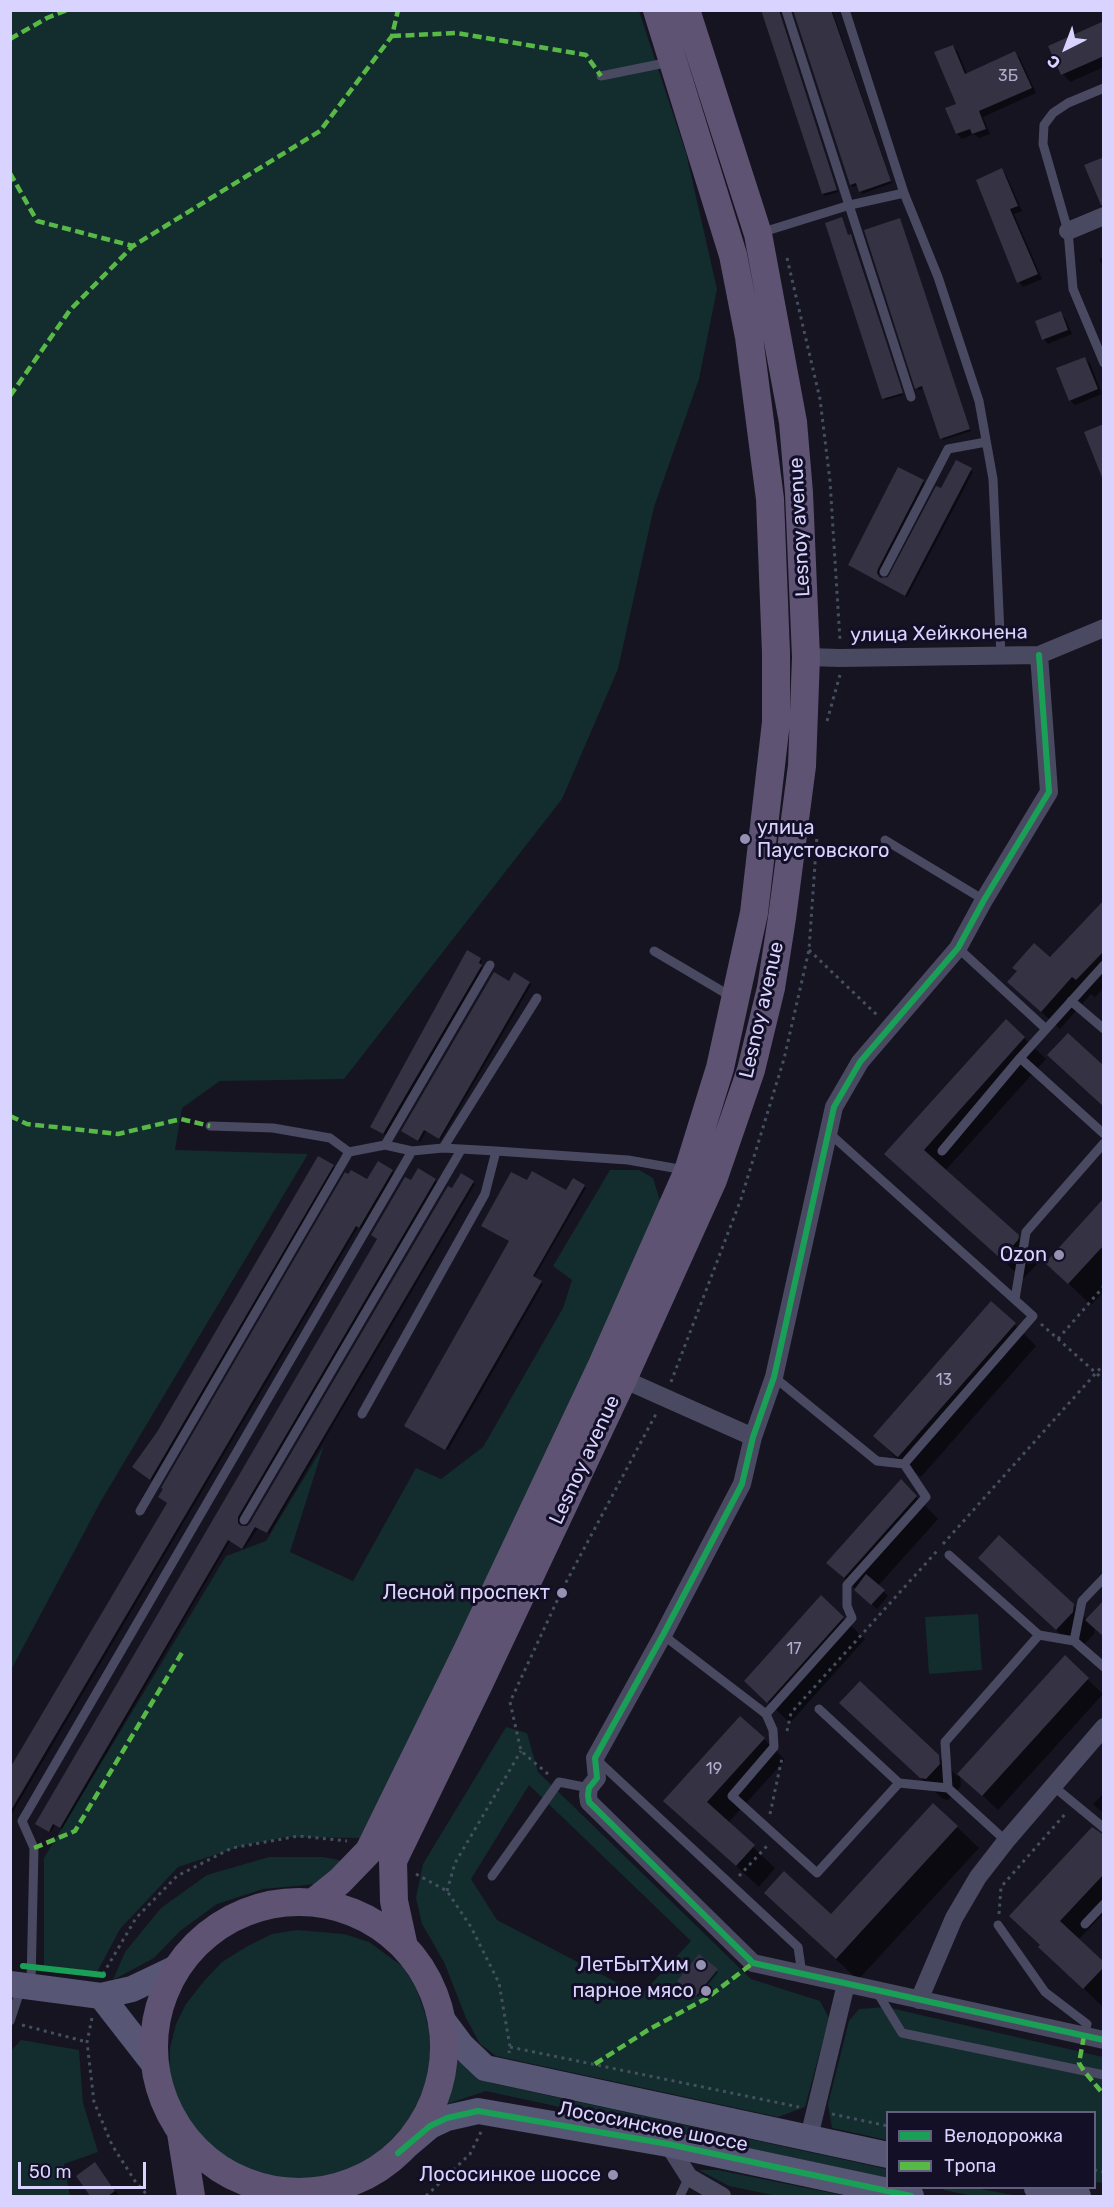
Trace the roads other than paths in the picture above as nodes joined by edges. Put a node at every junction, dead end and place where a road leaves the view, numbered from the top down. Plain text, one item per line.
1 (657, 10) edge
2 (686, 10) edge
3 (786, 10) edge
4 (845, 10) edge
5 (686, 58) junction
6 (601, 76) dead end
7 (1104, 88) edge
8 (904, 193) junction
9 (850, 205) junction
10 (1104, 216) edge
11 (1068, 231) junction
12 (758, 234) junction
13 (1104, 363) edge
14 (911, 397) dead end
15 (986, 442) junction
16 (884, 572) dead end
17 (1104, 628) edge
18 (1039, 655) junction
19 (1001, 656) junction
20 (806, 657) junction
21 (885, 840) dead end
22 (984, 900) junction
23 (958, 948) junction
24 (654, 951) dead end
25 (490, 965) dead end
26 (1104, 965) edge
27 (537, 998) dead end
28 (734, 998) junction
29 (1071, 1001) junction
30 (1046, 1029) junction
31 (1104, 1029) edge
32 (1020, 1058) junction
33 (210, 1126) dead end
34 (828, 1132) junction
35 (1104, 1134) edge
36 (1104, 1143) edge
37 (385, 1145) junction
38 (443, 1148) junction
39 (461, 1150) junction
40 (412, 1151) junction
41 (496, 1151) junction
42 (942, 1151) dead end
43 (349, 1152) junction
44 (700, 1176) junction
45 (1015, 1299) junction
46 (774, 1377) junction
47 (623, 1379) junction
48 (362, 1414) dead end
49 (753, 1437) junction
50 (904, 1464) junction
51 (140, 1511) dead end
52 (244, 1520) dead end
53 (949, 1555) dead end
54 (1104, 1578) edge
55 (663, 1635) junction
56 (1039, 1635) junction
57 (1074, 1641) junction
58 (1104, 1667) edge
59 (819, 1709) dead end
60 (765, 1713) junction
61 (1104, 1727) edge
62 (595, 1758) junction
63 (899, 1783) junction
64 (1053, 1786) junction
65 (589, 1788) junction
66 (948, 1788) junction
67 (1104, 1828) edge
68 (1006, 1841) junction
69 (492, 1876) dead end
70 (314, 1902) junction
71 (1104, 1904) edge
72 (1085, 1924) dead end
73 (998, 1925) road end
74 (404, 1947) junction
75 (176, 1968) junction
76 (802, 1974) junction
77 (846, 1984) junction
78 (21, 1985) edge
79 (875, 1990) junction
80 (101, 1996) junction
81 (919, 2000) junction
82 (441, 2018) junction
83 (10, 2021) edge
84 (1084, 2036) junction
85 (1104, 2040) edge
86 (154, 2064) junction
87 (1104, 2075) edge
88 (181, 2133) junction
89 (808, 2137) junction
90 (668, 2144) junction
91 (398, 2153) junction
92 (886, 2155) edge
93 (689, 2177) junction
94 (1046, 2189) edge
95 (287, 2194) edge
96 (191, 2196) edge
97 (680, 2196) edge
98 (722, 2196) edge
99 (913, 2196) edge
100 (1078, 2196) edge

1 - 5 main road, Lesnoy avenue
2 - 5 main road, Lesnoy avenue
3 - 9 lane
4 - 8 lane
5 - 6 lane
5 - 12 main road, Lesnoy avenue
5 - 28 main road, Lesnoy avenue
7 - 11 lane
8 - 9 lane
8 - 15 lane
9 - 12 lane
9 - 14 lane
10 - 11 street
11 - 13 lane
12 - 20 main road, Lesnoy avenue
15 - 16 lane
15 - 19 lane
17 - 18 street, улица Хейкконена
18 - 19 street, улица Хейкконена
18 - 22 street
19 - 20 street, улица Хейкконена
20 - 44 main road, Lesnoy avenue
21 - 22 lane
22 - 23 street
23 - 30 lane
23 - 34 street
24 - 28 lane
25 - 37 lane
26 - 29 lane
27 - 38 lane
28 - 44 main road, Lesnoy avenue
29 - 30 lane
29 - 31 lane
30 - 32 lane
32 - 35 lane
32 - 42 lane
33 - 43 lane
34 - 45 lane
34 - 46 street
36 - 45 lane
37 - 40 lane
37 - 43 lane
38 - 39 lane
38 - 40 lane
39 - 41 lane
39 - 52 lane
40 - 78 lane
41 - 44 lane
41 - 48 lane
43 - 51 lane
44 - 47 main road, Lesnoy avenue
44 - 70 main road, Lesnoy avenue
45 - 50 lane
46 - 49 street
46 - 50 lane
47 - 49 street
47 - 74 main road, Lesnoy avenue
49 - 55 street
50 - 60 lane
53 - 56 lane
54 - 57 lane
55 - 60 lane
55 - 62 street
56 - 57 lane
56 - 66 lane
57 - 58 lane
59 - 63 lane
60 - 63 lane
61 - 64 street
62 - 65 street
62 - 76 lane
63 - 66 lane
64 - 67 lane
64 - 68 street
65 - 69 lane
65 - 76 street
66 - 68 lane
68 - 81 street
70 - 74 main road
70 - 75 main road
71 - 72 lane
73 - 84 lane
74 - 82 main road
75 - 80 street
75 - 86 main road
76 - 77 street
77 - 79 street
77 - 89 street
78 - 80 street
78 - 83 lane
79 - 81 street
79 - 87 lane
80 - 86 street
81 - 84 street
82 - 89 street, Лососинское шоссе
82 - 91 main road
84 - 85 street
86 - 88 main road
88 - 95 main road
88 - 96 main road
89 - 92 street, Лососинское шоссе
90 - 91 street, Лососинское шоссе
90 - 93 street
90 - 99 street, Лососинское шоссе
91 - 95 main road
93 - 97 lane
93 - 98 street
94 - 100 street

